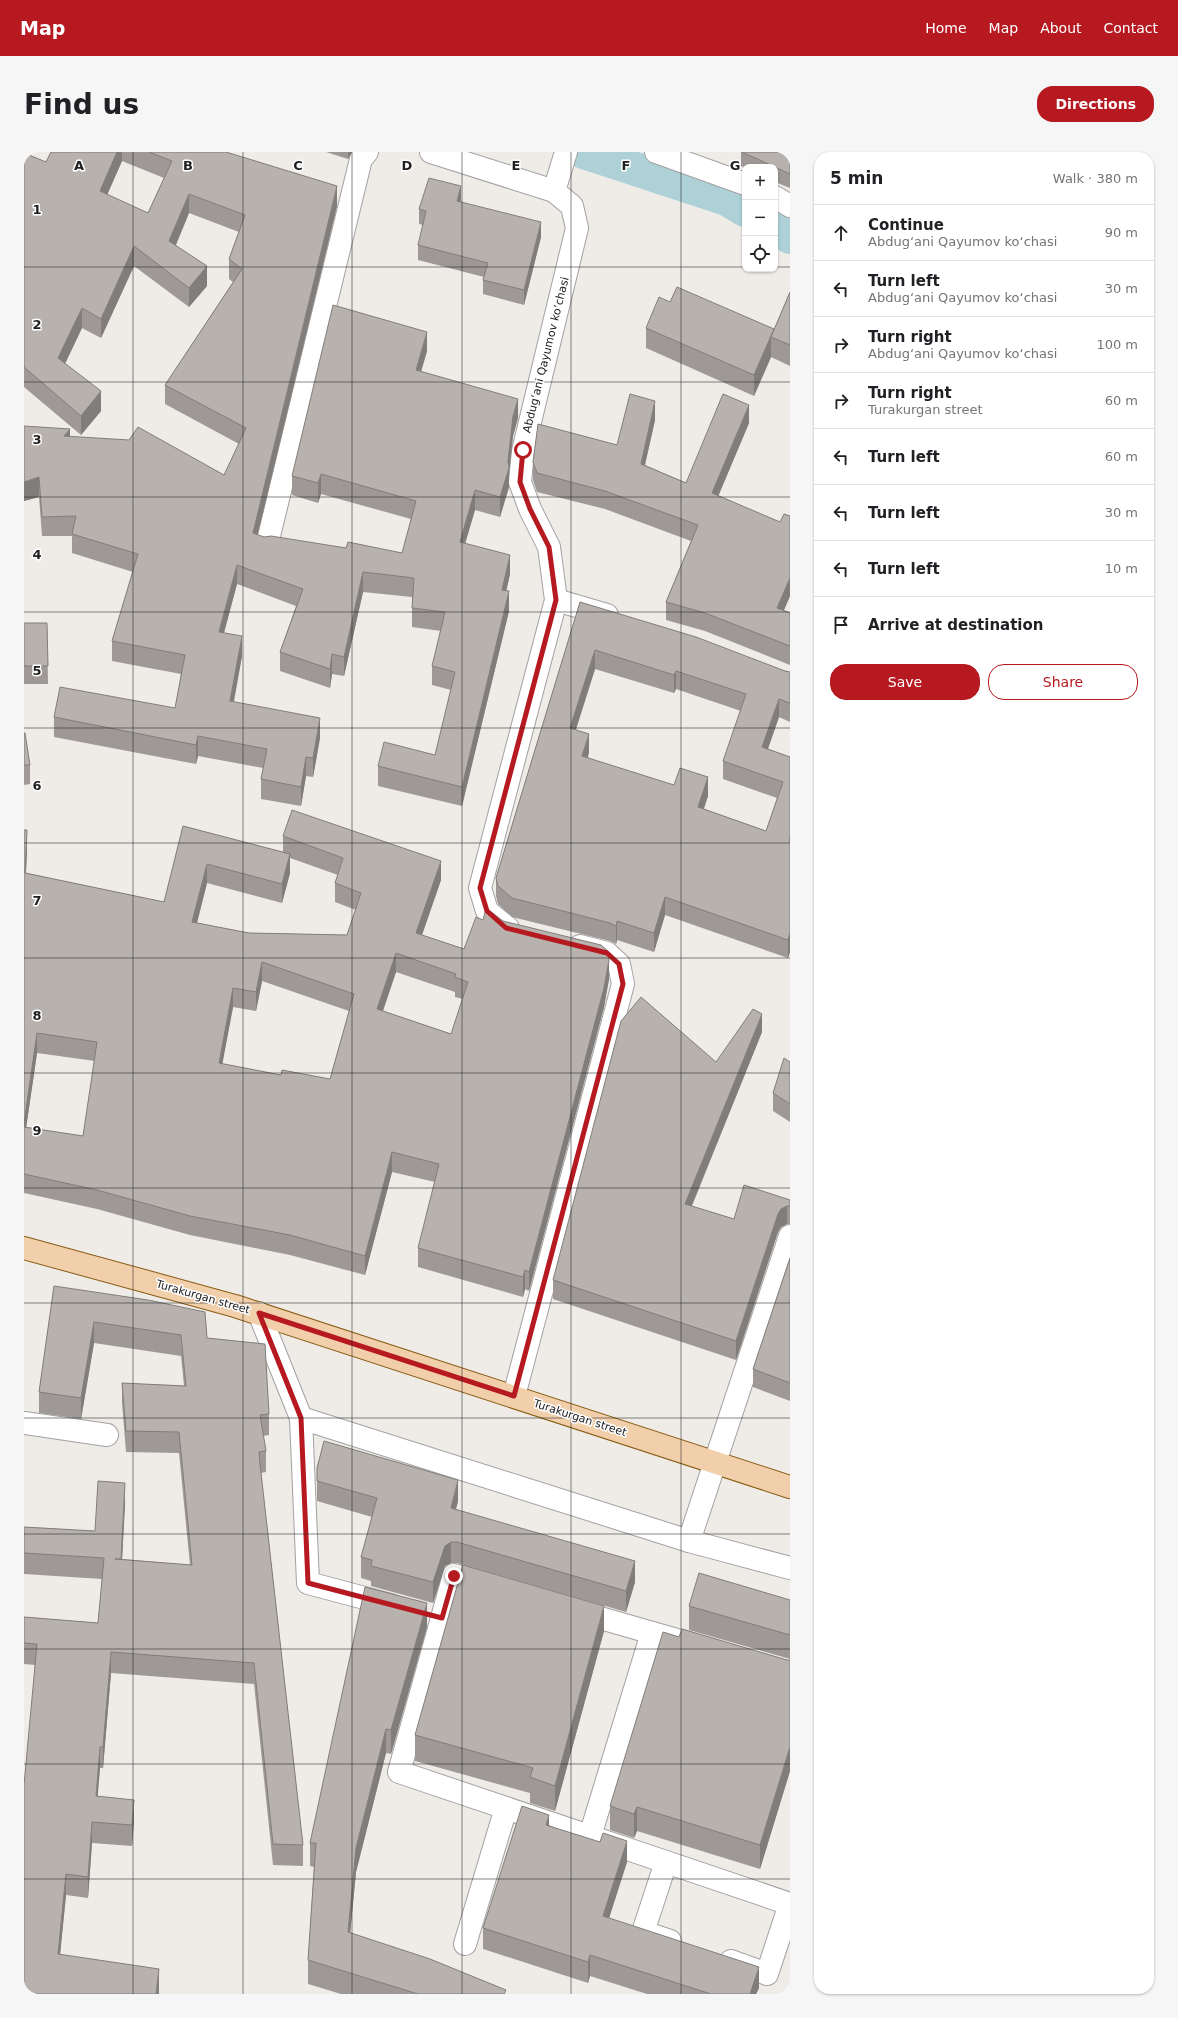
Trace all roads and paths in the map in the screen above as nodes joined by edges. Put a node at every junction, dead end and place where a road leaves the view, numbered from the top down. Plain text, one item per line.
1 (367, 152) edge
2 (431, 152) edge
3 (566, 152) edge
4 (656, 152) edge
5 (742, 183) edge
6 (554, 191) junction
7 (778, 199) edge
8 (790, 206) edge
9 (268, 544) edge
10 (556, 600) junction
11 (624, 620) edge
12 (527, 933) edge
13 (564, 942) edge
14 (790, 1236) edge
15 (24, 1248) edge
16 (259, 1313) junction
17 (514, 1396) junction
18 (301, 1418) junction
19 (24, 1423) edge
20 (107, 1434) dead end
21 (714, 1463) junction
22 (790, 1488) edge
23 (689, 1541) junction
24 (790, 1568) edge
25 (508, 1591) edge
26 (553, 1604) edge
27 (442, 1618) junction
28 (652, 1633) junction
29 (713, 1650) edge
30 (506, 1808) junction
31 (590, 1836) junction
32 (666, 1862) junction
33 (465, 1944) dead end
34 (687, 1946) edge
35 (709, 1954) edge

1 - 9 street
2 - 6 street, Abdug‘ani Qayumov ko‘chasi
3 - 6 street
4 - 5 street
6 - 10 street, Abdug‘ani Qayumov ko‘chasi
7 - 8 street
10 - 11 street
10 - 12 street, Abdug‘ani Qayumov ko‘chasi
13 - 17 street
14 - 21 street
15 - 16 main road, Turakurgan street
16 - 17 main road, Turakurgan street
16 - 18 street
17 - 21 main road, Turakurgan street
18 - 23 street
18 - 27 street
19 - 20 street
21 - 22 main road, Turakurgan street
21 - 23 street
23 - 24 street
25 - 27 street
26 - 28 street
27 - 30 street
28 - 29 street
28 - 31 street
30 - 31 street
30 - 33 street
31 - 32 street
32 - 34 street
32 - 35 street

